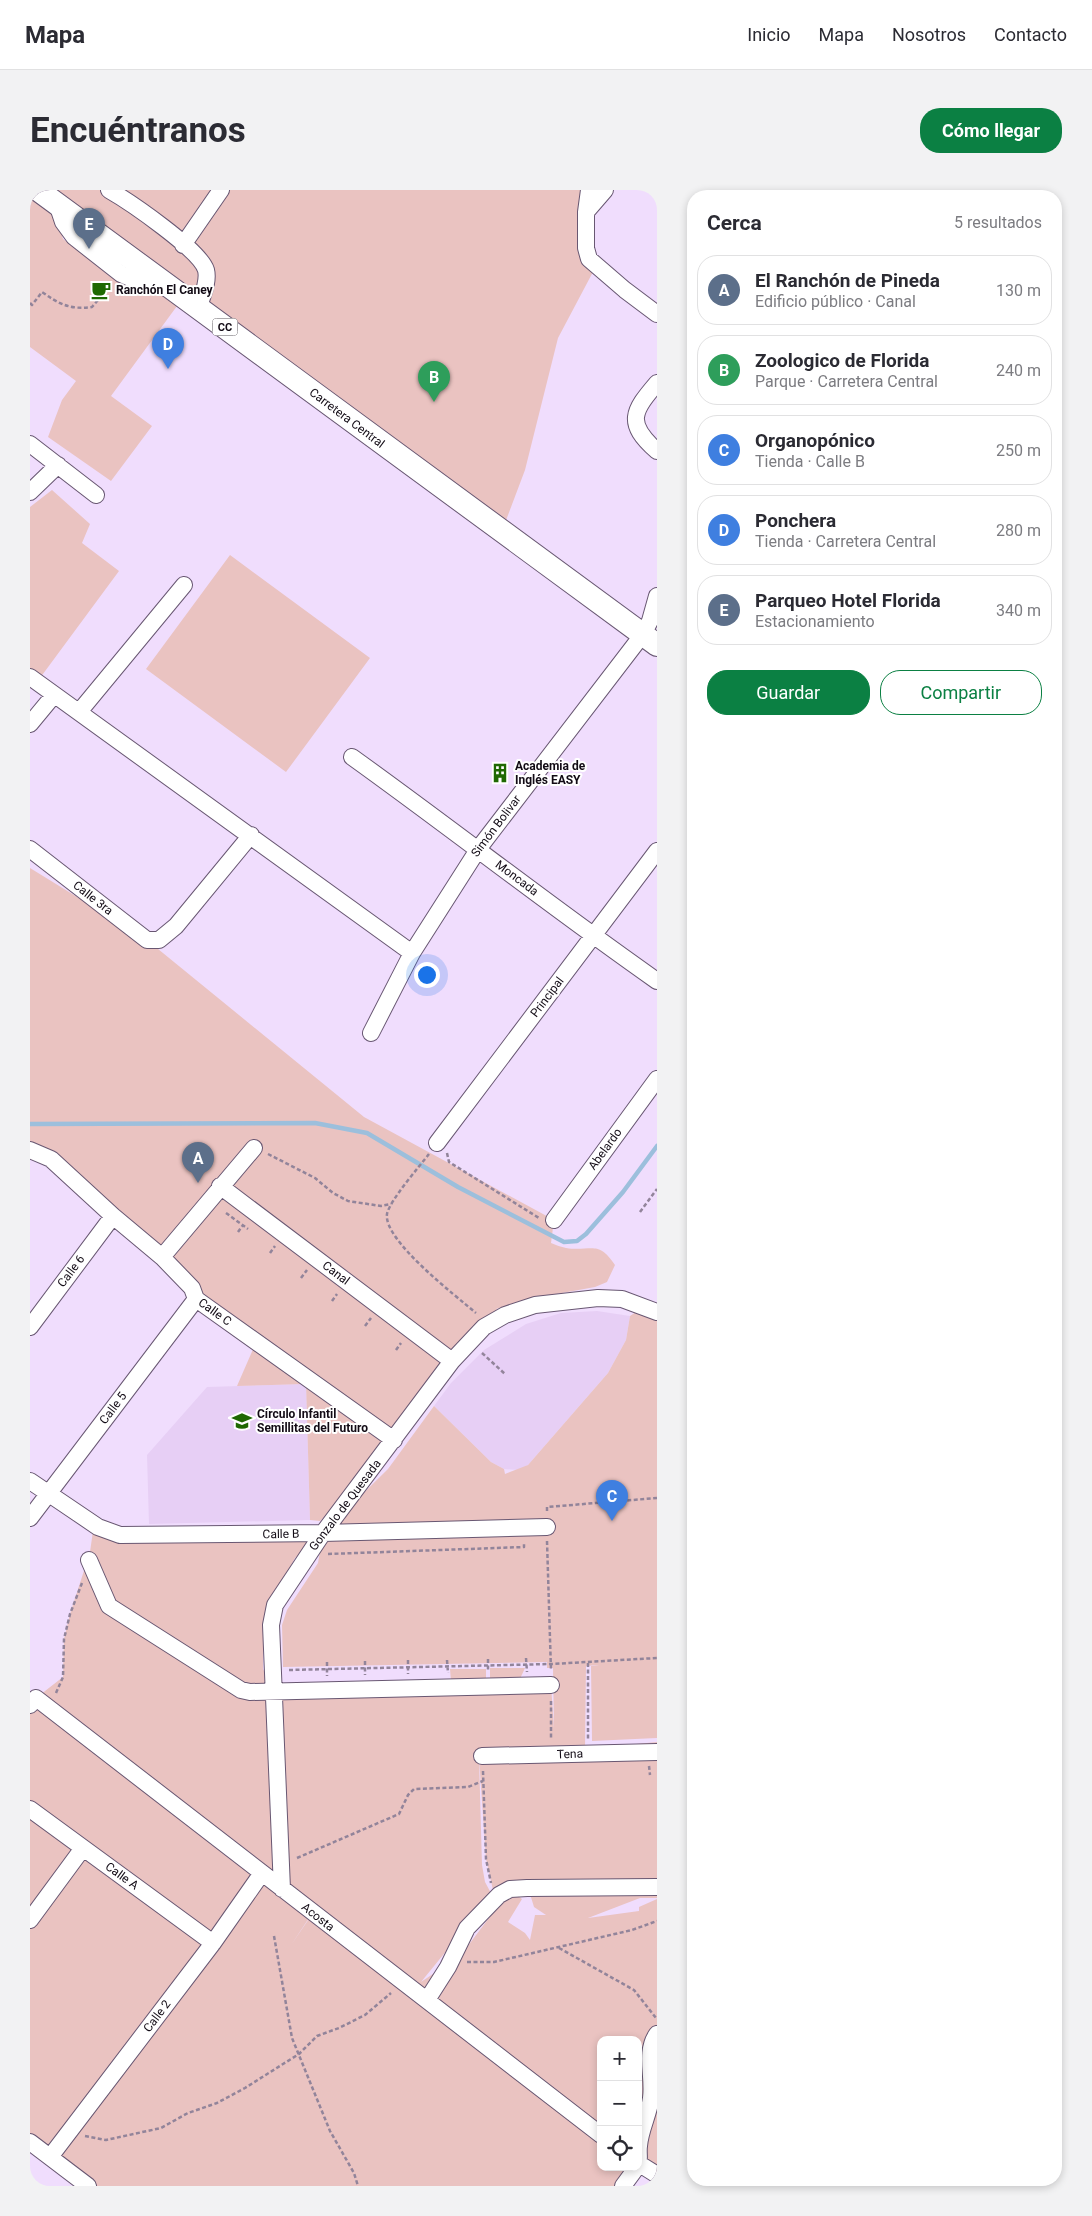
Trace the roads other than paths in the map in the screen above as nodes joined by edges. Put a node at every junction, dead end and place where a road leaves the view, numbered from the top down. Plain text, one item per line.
1 (38, 190) edge
2 (109, 190) edge
3 (221, 190) edge
4 (590, 190) edge
5 (605, 190) edge
6 (57, 204) junction
7 (586, 212) junction
8 (182, 245) junction
9 (161, 280) junction
10 (198, 307) junction
11 (657, 314) edge
12 (657, 383) edge
13 (30, 444) edge
14 (657, 451) edge
15 (58, 465) junction
16 (30, 492) edge
17 (96, 495) dead end
18 (184, 584) dead end
19 (657, 596) edge
20 (650, 639) edge
21 (30, 677) edge
22 (54, 695) junction
23 (78, 712) junction
24 (30, 724) edge
25 (352, 757) dead end
26 (251, 835) junction
27 (479, 848) junction
28 (30, 849) edge
29 (657, 851) edge
30 (594, 937) junction
31 (412, 953) junction
32 (657, 981) edge
33 (371, 1033) dead end
34 (657, 1079) edge
35 (436, 1144) road end
36 (254, 1148) road end
37 (30, 1150) edge
38 (220, 1186) junction
39 (113, 1216) junction
40 (554, 1220) road end
41 (162, 1257) junction
42 (196, 1299) junction
43 (657, 1312) edge
44 (30, 1327) edge
45 (452, 1361) junction
46 (394, 1440) junction
47 (30, 1481) edge
48 (48, 1495) junction
49 (30, 1518) edge
50 (547, 1527) road end
51 (323, 1534) junction
52 (89, 1560) road end
53 (551, 1685) road end
54 (274, 1690) junction
55 (33, 1701) edge
56 (657, 1752) edge
57 (482, 1756) road end
58 (30, 1809) edge
59 (83, 1848) junction
60 (262, 1873) junction
61 (657, 1887) edge
62 (282, 1889) junction
63 (30, 1920) edge
64 (213, 1944) junction
65 (427, 2000) junction
66 (657, 2034) edge
67 (654, 2078) edge
68 (597, 2132) edge
69 (642, 2133) edge
70 (30, 2142) edge
71 (50, 2157) junction
72 (642, 2167) edge
73 (634, 2171) edge
74 (657, 2175) edge
75 (88, 2186) edge
76 (623, 2186) edge

1 - 6 highway, Carretera Central / CC
2 - 8 street
3 - 8 street
4 - 7 street
5 - 7 street
6 - 9 highway, Carretera Central / CC
6 - 9 street
7 - 11 street
8 - 10 street
9 - 10 highway, Carretera Central / CC
10 - 20 highway, Carretera Central / CC
12 - 14 street
13 - 15 street
15 - 16 street
15 - 17 street
18 - 23 street
19 - 20 street, Simón Bolivar
20 - 27 street, Simón Bolivar
21 - 22 street
22 - 23 street
22 - 24 street
23 - 26 street
25 - 27 street, Moncada
26 - 28 street, Calle 3ra
26 - 31 street
27 - 30 street, Moncada
27 - 31 street, Simón Bolivar
29 - 30 street, Principal
30 - 32 street, Moncada
30 - 35 street, Principal
31 - 33 street, Simón Bolivar
34 - 40 street, Abelardo
36 - 38 street
37 - 39 street, Calle C
38 - 41 street
38 - 45 street, Canal
39 - 41 street, Calle C
39 - 44 street, Calle 6
41 - 42 street, Calle C
42 - 46 street, Calle C
42 - 48 street, Calle 5
43 - 45 street, Gonzalo de Quesada
45 - 46 street, Gonzalo de Quesada
46 - 51 street, Gonzalo de Quesada
47 - 48 street, Calle B
48 - 49 street, Calle 5
48 - 51 street, Calle B
50 - 51 street, Calle B
51 - 54 street, Gonzalo de Quesada
52 - 54 street
53 - 54 street
54 - 62 street, Gonzalo de Quesada
55 - 60 street, Acosta
56 - 57 street, Tena
58 - 59 street, Calle A
59 - 63 street
59 - 64 street, Calle A
60 - 62 street, Acosta
60 - 64 street, Calle 2
61 - 65 street
62 - 65 street, Acosta
64 - 71 street, Calle 2
65 - 68 street, Acosta
66 - 67 street
67 - 69 street
70 - 71 street
71 - 75 street
72 - 74 street
73 - 76 street

